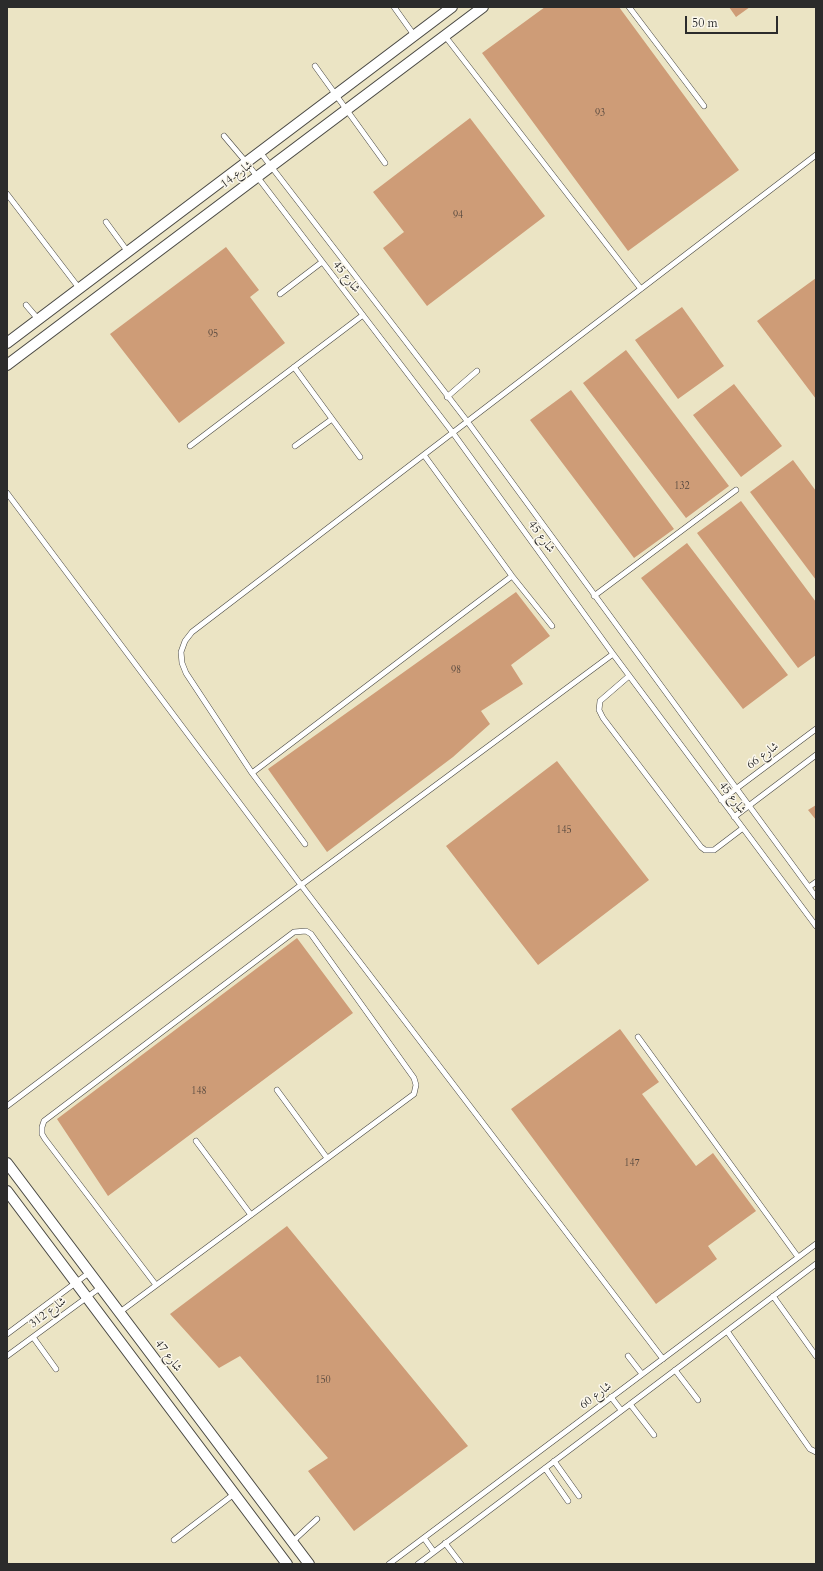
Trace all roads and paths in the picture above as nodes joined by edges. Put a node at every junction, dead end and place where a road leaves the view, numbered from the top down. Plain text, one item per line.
1 (394, 7) edge
2 (452, 7) edge
3 (483, 7) edge
4 (629, 7) edge
5 (414, 35) junction
6 (445, 36) junction
7 (315, 66) dead end
8 (336, 94) junction
9 (704, 106) dead end
10 (347, 110) junction
11 (224, 136) dead end
12 (260, 152) junction
13 (816, 155) edge
14 (246, 162) junction
15 (385, 163) dead end
16 (270, 166) junction
17 (257, 176) junction
18 (7, 194) edge
19 (106, 222) dead end
20 (128, 252) junction
21 (322, 262) junction
22 (79, 288) junction
23 (641, 289) junction
24 (280, 294) dead end
25 (26, 305) dead end
26 (363, 315) junction
27 (38, 319) junction
28 (7, 343) edge
29 (7, 364) edge
30 (294, 367) junction
31 (477, 371) dead end
32 (447, 397) junction
33 (332, 419) junction
34 (467, 421) junction
35 (453, 433) junction
36 (190, 446) dead end
37 (295, 446) dead end
38 (424, 455) junction
39 (360, 457) dead end
40 (736, 490) dead end
41 (7, 493) edge
42 (512, 576) junction
43 (594, 596) junction
44 (552, 626) dead end
45 (613, 654) junction
46 (629, 676) junction
47 (816, 729) edge
48 (816, 755) edge
49 (252, 772) junction
50 (735, 789) junction
51 (721, 800) junction
52 (748, 806) junction
53 (734, 817) junction
54 (742, 828) junction
55 (305, 844) dead end
56 (816, 882) edge
57 (301, 885) junction
58 (809, 887) junction
59 (816, 897) edge
60 (816, 926) edge
61 (638, 1037) dead end
62 (276, 1090) dead end
63 (7, 1106) edge
64 (196, 1141) dead end
65 (327, 1158) junction
66 (7, 1163) edge
67 (7, 1191) edge
68 (251, 1215) junction
69 (816, 1244) edge
70 (798, 1257) junction
71 (816, 1264) edge
72 (90, 1272) junction
73 (76, 1282) junction
74 (156, 1285) junction
75 (100, 1287) junction
76 (773, 1296) junction
77 (87, 1297) junction
78 (120, 1312) junction
79 (727, 1331) junction
80 (7, 1334) edge
81 (33, 1337) junction
82 (7, 1356) edge
83 (628, 1356) dead end
84 (816, 1356) edge
85 (663, 1359) junction
86 (56, 1369) dead end
87 (675, 1370) junction
88 (642, 1374) junction
89 (611, 1397) junction
90 (698, 1400) dead end
91 (630, 1404) junction
92 (621, 1410) junction
93 (654, 1436) dead end
94 (816, 1452) edge
95 (554, 1461) junction
96 (545, 1468) junction
97 (234, 1494) junction
98 (579, 1496) dead end
99 (568, 1501) dead end
100 (317, 1519) dead end
101 (424, 1538) junction
102 (174, 1540) dead end
103 (292, 1542) junction
104 (445, 1543) junction
105 (434, 1552) junction
106 (284, 1563) edge
107 (309, 1564) edge
108 (389, 1564) edge
109 (418, 1564) edge
110 (461, 1564) edge

1 - 5 lane
2 - 5 street, شارع 14
3 - 6 street, شارع 14
4 - 9 lane
5 - 8 street, شارع 14
6 - 10 street, شارع 14
6 - 23 lane
7 - 8 lane
8 - 10 lane
8 - 12 street, شارع 14
10 - 15 lane
10 - 16 street, شارع 14
11 - 14 lane, شارع 45
12 - 14 street, شارع 14
12 - 16 lane, شارع 45
13 - 23 lane
14 - 17 lane, شارع 45
14 - 20 street, شارع 14
16 - 17 street, شارع 14
16 - 32 lane, شارع 45
17 - 21 lane, شارع 45
17 - 29 street, شارع 14
18 - 22 lane
19 - 20 lane
20 - 22 street, شارع 14
21 - 24 lane
21 - 26 lane, شارع 45
22 - 27 street, شارع 14
23 - 34 lane
25 - 27 lane
26 - 30 lane
26 - 35 lane, شارع 45
27 - 28 street, شارع 14
30 - 33 lane
30 - 36 lane
31 - 32 lane
32 - 34 lane, شارع 45
33 - 37 lane
33 - 39 lane
34 - 35 lane
34 - 43 lane, شارع 45
35 - 38 lane
35 - 45 lane, شارع 45
38 - 42 lane
38 - 49 lane
40 - 43 lane
41 - 57 lane
42 - 44 lane
42 - 49 lane
43 - 50 lane, شارع 45
45 - 46 lane, شارع 45
45 - 57 lane
46 - 51 lane, شارع 45
46 - 54 lane
47 - 50 lane, شارع 66
48 - 52 lane
49 - 55 lane
50 - 51 lane, شارع 66
50 - 52 lane, شارع 45
51 - 53 lane, شارع 45
52 - 53 lane
52 - 58 lane, شارع 45
53 - 54 lane, شارع 45
54 - 60 lane, شارع 45
56 - 58 lane
57 - 63 lane
57 - 85 lane
58 - 59 lane, شارع 45
61 - 70 lane
62 - 65 lane
64 - 68 lane
65 - 68 lane
65 - 74 lane
66 - 72 street, شارع 47
67 - 73 street
68 - 74 lane
69 - 70 lane, شارع 60
70 - 85 lane, شارع 60
71 - 76 lane
72 - 73 lane, شارع 312
72 - 75 street, شارع 47
73 - 77 street
73 - 80 lane, شارع 312
74 - 78 lane
75 - 77 lane, شارع 312
75 - 78 street, شارع 47
76 - 79 lane
76 - 84 lane
77 - 81 lane, شارع 312
77 - 97 street
78 - 103 street, شارع 47
79 - 87 lane
79 - 94 lane
81 - 82 lane, شارع 312
81 - 86 lane
83 - 88 lane
85 - 88 lane, شارع 60
87 - 90 lane
87 - 91 lane
88 - 89 lane, شارع 60
89 - 92 lane
89 - 101 lane, شارع 60
91 - 92 lane
91 - 93 lane
92 - 95 lane
95 - 96 lane
95 - 98 lane
96 - 99 lane
96 - 104 lane
97 - 102 lane
97 - 106 street
100 - 103 lane
101 - 105 lane
101 - 108 lane, شارع 60
103 - 107 street, شارع 47
104 - 105 lane
104 - 110 lane
105 - 109 lane

